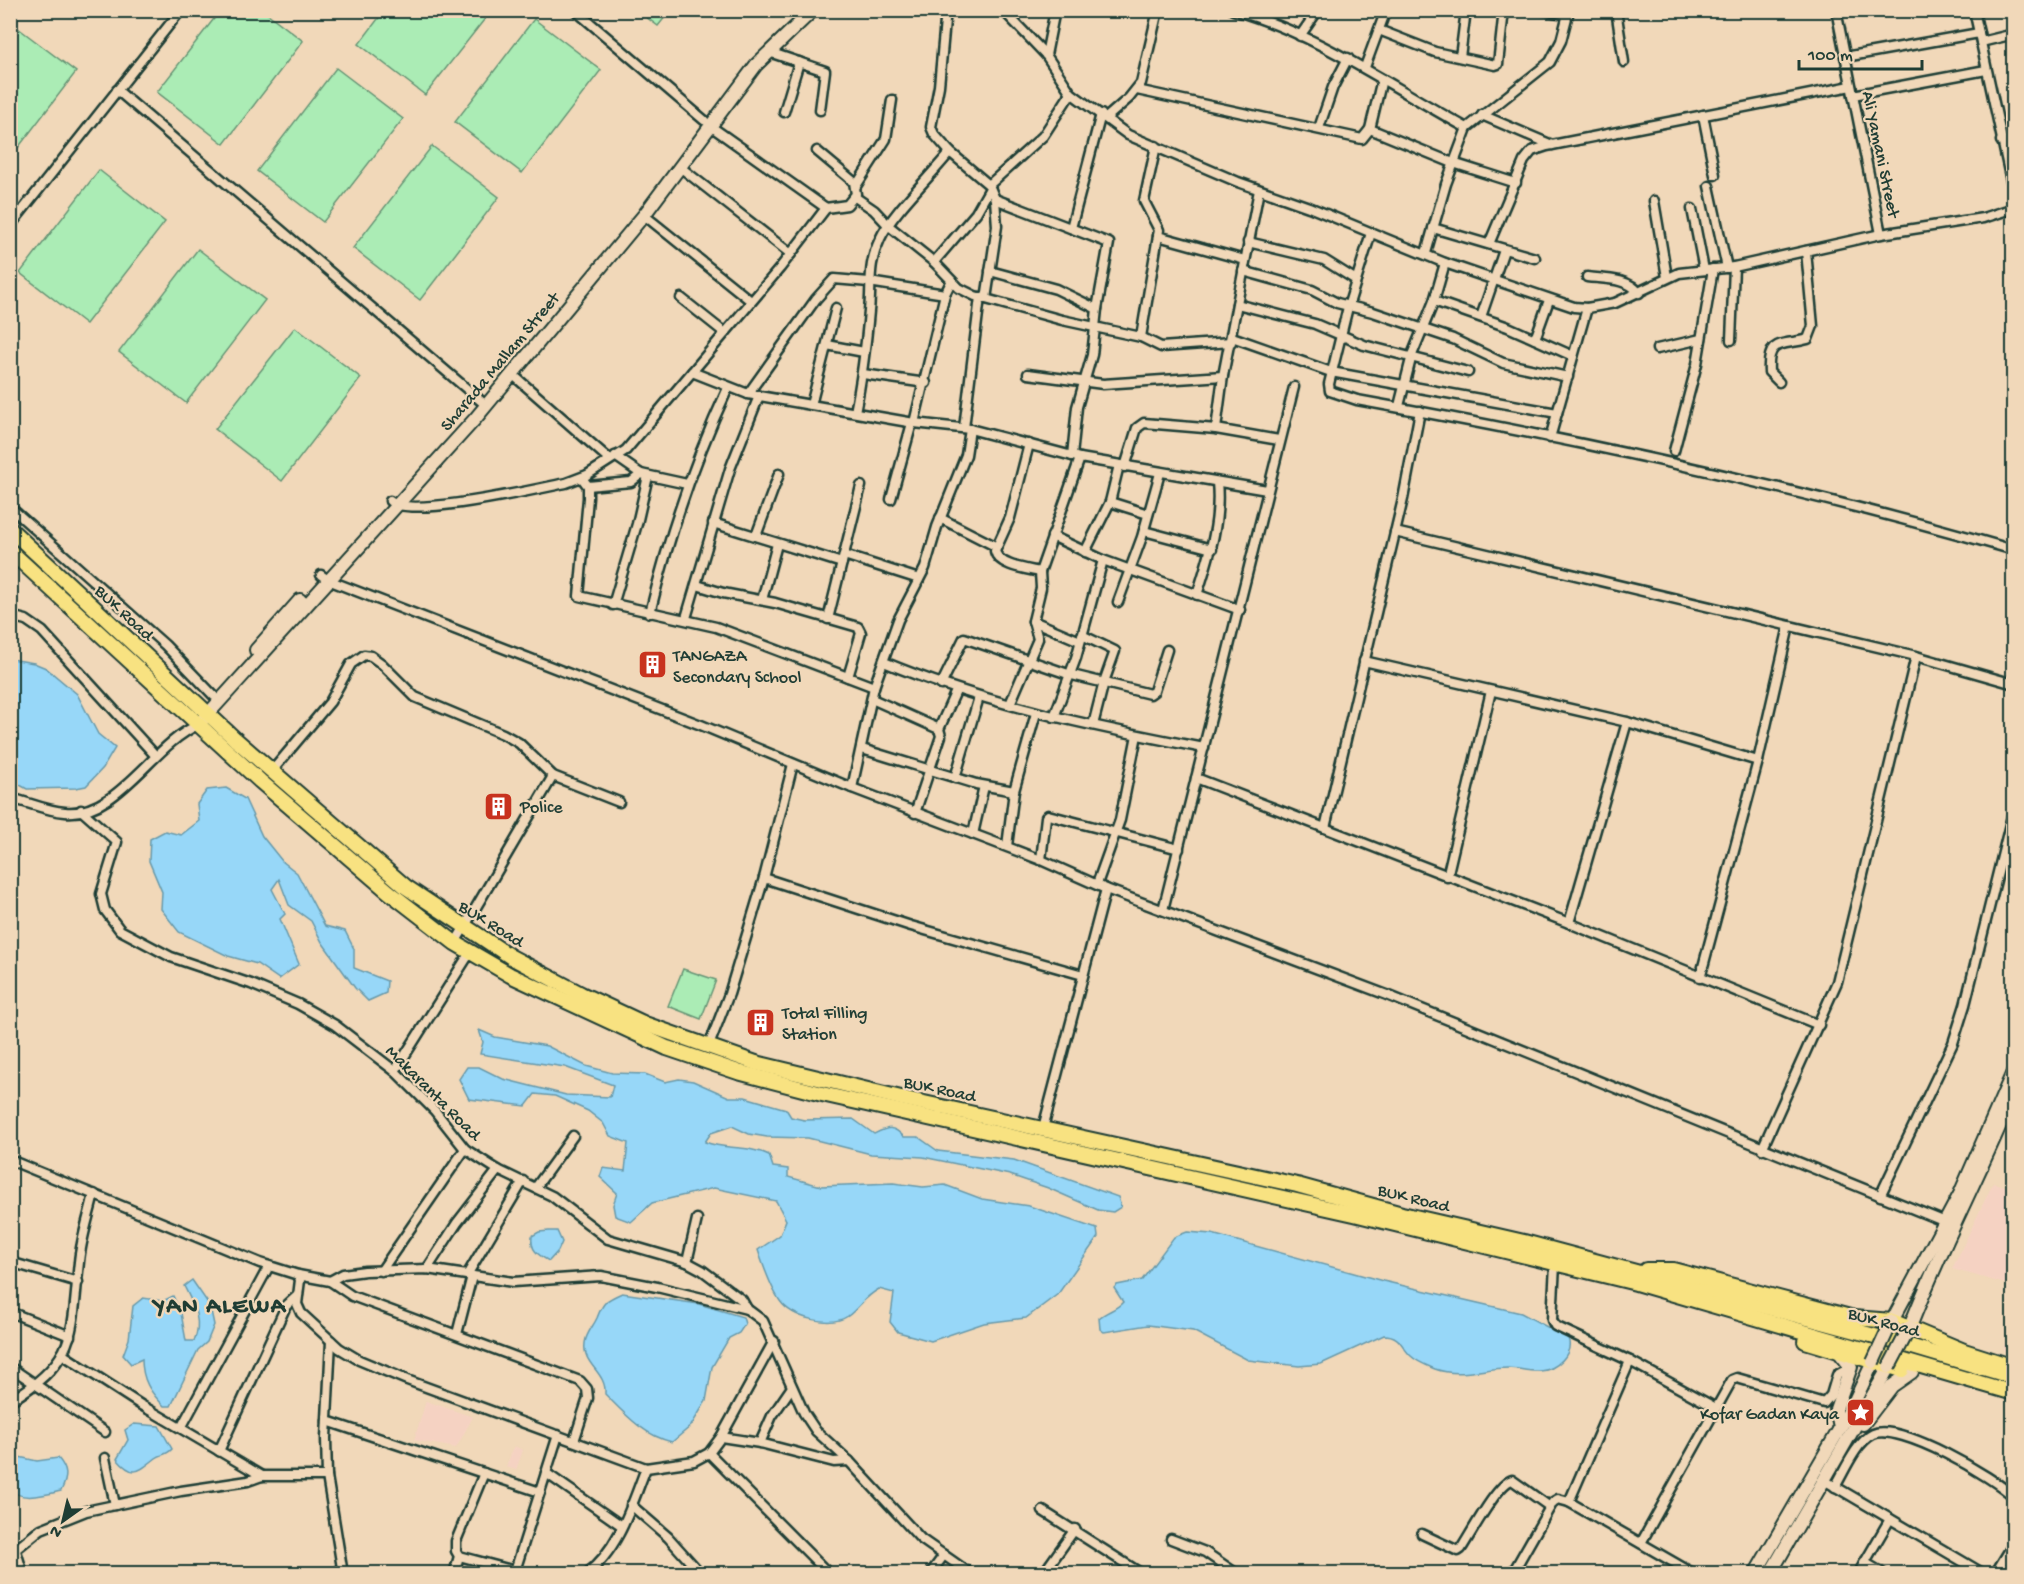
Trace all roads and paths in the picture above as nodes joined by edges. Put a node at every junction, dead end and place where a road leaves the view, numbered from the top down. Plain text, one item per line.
1 (181, 10) edge
2 (575, 10) edge
3 (802, 10) edge
4 (813, 10) edge
5 (946, 10) edge
6 (1003, 10) edge
7 (1055, 10) edge
8 (1158, 10) edge
9 (1233, 10) edge
10 (1318, 10) edge
11 (1386, 10) edge
12 (1466, 10) edge
13 (1504, 10) edge
14 (1543, 10) edge
15 (1616, 10) edge
16 (1836, 10) edge
17 (1974, 10) edge
18 (1569, 13) edge
19 (1379, 30) junction
20 (1979, 33) junction
21 (2013, 34) edge
22 (1300, 36) junction
23 (1982, 42) junction
24 (769, 52) junction
25 (1046, 55) junction
26 (1460, 57) junction
27 (1845, 57) junction
28 (1348, 58) junction
29 (799, 62) junction
30 (1624, 62) dead end
31 (1365, 67) junction
32 (1986, 70) junction
33 (1382, 79) junction
34 (117, 90) junction
35 (1137, 90) junction
36 (1852, 90) junction
37 (1071, 93) junction
38 (892, 100) dead end
39 (820, 110) dead end
40 (784, 112) dead end
41 (1482, 115) junction
42 (1703, 115) junction
43 (1103, 116) junction
44 (706, 123) junction
45 (1319, 128) junction
46 (1467, 128) junction
47 (1370, 129) junction
48 (2013, 139) edge
49 (2001, 141) junction
50 (1552, 145) junction
51 (1156, 146) junction
52 (817, 151) dead end
53 (950, 152) junction
54 (1453, 162) junction
55 (680, 166) junction
56 (1715, 174) dead end
57 (1515, 183) junction
58 (856, 186) junction
59 (1709, 186) dead end
60 (989, 187) junction
61 (1259, 190) junction
62 (2013, 195) edge
63 (855, 197) junction
64 (995, 199) junction
65 (1654, 201) dead end
66 (826, 208) junction
67 (2013, 208) edge
68 (1692, 209) dead end
69 (644, 214) junction
70 (10, 226) edge
71 (889, 226) junction
72 (1071, 228) junction
73 (1433, 228) junction
74 (1371, 232) junction
75 (1881, 234) junction
76 (1158, 236) junction
77 (1248, 242) junction
78 (1489, 244) junction
79 (1504, 250) junction
80 (1806, 251) junction
81 (1426, 253) junction
82 (791, 254) junction
83 (1535, 258) dead end
84 (1245, 260) junction
85 (934, 262) junction
86 (1445, 263) junction
87 (1731, 268) junction
88 (1709, 270) junction
89 (990, 271) junction
90 (1243, 271) junction
91 (1587, 277) dead end
92 (1667, 277) junction
93 (1356, 280) junction
94 (1493, 280) junction
95 (869, 282) junction
96 (951, 282) junction
97 (1639, 293) junction
98 (945, 294) junction
99 (681, 298) dead end
100 (983, 298) junction
101 (1549, 300) junction
102 (751, 301) junction
103 (1434, 301) junction
104 (1238, 304) junction
105 (1348, 307) junction
106 (836, 308) dead end
107 (1587, 308) junction
108 (1097, 309) junction
109 (1481, 317) junction
110 (1095, 327) junction
111 (1423, 329) junction
112 (725, 333) junction
113 (1341, 335) junction
114 (1141, 337) junction
115 (1535, 339) junction
116 (1701, 339) junction
117 (1231, 340) junction
118 (1731, 340) dead end
119 (827, 345) junction
120 (1658, 349) dead end
121 (864, 352) junction
122 (1412, 355) junction
123 (1573, 356) junction
124 (692, 372) junction
125 (1331, 372) junction
126 (1468, 372) dead end
127 (512, 374) junction
128 (863, 374) junction
129 (1029, 374) dead end
130 (1223, 376) junction
131 (1568, 377) junction
132 (1779, 382) dead end
133 (926, 383) junction
134 (1087, 383) junction
135 (1404, 384) junction
136 (1294, 387) dead end
137 (728, 388) junction
138 (748, 394) junction
139 (759, 396) junction
140 (480, 401) junction
141 (811, 405) junction
142 (1399, 406) junction
143 (1420, 411) junction
144 (855, 412) junction
145 (1557, 413) junction
146 (913, 423) junction
147 (967, 428) junction
148 (1216, 429) junction
149 (1550, 438) junction
150 (1279, 440) junction
151 (1029, 444) junction
152 (1674, 451) dead end
153 (1076, 457) junction
154 (612, 458) junction
155 (1122, 466) junction
156 (1160, 473) junction
157 (779, 474) dead end
158 (644, 475) junction
159 (582, 478) junction
160 (1217, 482) junction
161 (687, 484) junction
162 (588, 486) junction
163 (861, 486) dead end
164 (1267, 490) junction
165 (891, 499) dead end
166 (1110, 502) junction
167 (392, 503) junction
168 (10, 507) edge
169 (1148, 514) junction
170 (940, 518) junction
171 (713, 523) junction
172 (10, 529) edge
173 (1143, 531) junction
174 (1395, 532) junction
175 (756, 536) junction
176 (1052, 536) junction
177 (777, 544) junction
178 (995, 546) junction
179 (1212, 549) junction
180 (2013, 550) edge
181 (10, 551) edge
182 (1085, 552) junction
183 (843, 559) junction
184 (1102, 560) junction
185 (1129, 570) junction
186 (1040, 572) junction
187 (325, 578) junction
188 (919, 579) junction
189 (697, 585) junction
190 (1197, 595) junction
191 (762, 600) junction
192 (1118, 602) dead end
193 (613, 605) junction
194 (1239, 610) junction
195 (650, 613) junction
196 (10, 616) edge
197 (686, 618) junction
198 (828, 619) junction
199 (1033, 621) junction
200 (1789, 626) junction
201 (1081, 638) junction
202 (127, 639) junction
203 (116, 650) junction
204 (1167, 650) dead end
205 (1916, 656) junction
206 (1029, 660) junction
207 (1364, 661) junction
208 (884, 662) junction
209 (1068, 674) junction
210 (848, 677) junction
211 (1104, 682) junction
212 (2013, 684) edge
213 (941, 685) junction
214 (874, 687) junction
215 (956, 691) junction
216 (1491, 691) junction
217 (214, 696) junction
218 (979, 697) junction
219 (872, 699) junction
220 (1010, 704) junction
221 (206, 712) junction
222 (1036, 713) junction
223 (1054, 717) junction
224 (1628, 722) junction
225 (193, 724) junction
226 (1093, 725) junction
227 (939, 729) junction
228 (1137, 735) junction
229 (862, 748) junction
230 (1204, 748) junction
231 (155, 755) junction
232 (1758, 762) junction
233 (793, 764) junction
234 (930, 769) junction
235 (272, 771) junction
236 (553, 776) junction
237 (955, 778) junction
238 (1197, 778) junction
239 (984, 786) junction
240 (852, 788) junction
241 (1014, 791) junction
242 (10, 798) edge
243 (619, 802) dead end
244 (2013, 808) edge
245 (81, 810) junction
246 (915, 813) junction
247 (1325, 828) junction
248 (973, 834) junction
249 (1115, 834) junction
250 (1007, 846) junction
251 (1179, 849) junction
252 (1041, 860) junction
253 (1446, 877) junction
254 (764, 878) junction
255 (1097, 884) junction
256 (1106, 889) junction
257 (1163, 910) junction
258 (1569, 922) junction
259 (464, 928) junction
260 (455, 942) junction
261 (471, 951) junction
262 (1083, 975) junction
263 (1700, 978) junction
264 (1819, 1024) junction
265 (708, 1048) junction
266 (2013, 1070) edge
267 (394, 1071) junction
268 (2013, 1093) edge
269 (1042, 1128) junction
270 (573, 1136) dead end
271 (1039, 1143) junction
272 (465, 1149) junction
273 (1762, 1149) junction
274 (10, 1160) edge
275 (498, 1170) junction
276 (523, 1181) junction
277 (536, 1187) junction
278 (94, 1194) junction
279 (1880, 1196) junction
280 (697, 1219) dead end
281 (1950, 1223) junction
282 (10, 1262) edge
283 (687, 1262) junction
284 (1555, 1265) junction
285 (269, 1266) junction
286 (427, 1269) junction
287 (381, 1270) junction
288 (298, 1275) junction
289 (469, 1275) junction
290 (1635, 1277) junction
291 (330, 1281) junction
292 (78, 1282) junction
293 (298, 1295) junction
294 (747, 1309) junction
295 (10, 1312) edge
296 (1892, 1321) junction
297 (1910, 1327) junction
298 (457, 1334) junction
299 (70, 1336) junction
300 (331, 1340) junction
301 (774, 1341) junction
302 (1839, 1352) junction
303 (62, 1354) junction
304 (1630, 1361) junction
305 (1873, 1362) junction
306 (10, 1366) edge
307 (2013, 1366) edge
308 (1851, 1367) junction
309 (1889, 1367) junction
310 (1912, 1372) junction
311 (2013, 1377) edge
312 (36, 1385) junction
313 (792, 1387) junction
314 (2013, 1393) edge
315 (2013, 1398) edge
316 (10, 1401) edge
317 (1716, 1408) junction
318 (327, 1421) junction
319 (181, 1428) junction
320 (1840, 1428) junction
321 (105, 1432) dead end
322 (1853, 1432) junction
323 (558, 1435) junction
324 (721, 1437) junction
325 (574, 1441) junction
326 (760, 1443) junction
327 (219, 1451) junction
328 (709, 1453) junction
329 (105, 1458) dead end
330 (849, 1461) junction
331 (646, 1468) junction
332 (484, 1473) junction
333 (546, 1473) junction
334 (262, 1476) junction
335 (327, 1476) junction
336 (1830, 1484) junction
337 (540, 1492) junction
338 (2013, 1497) edge
339 (1569, 1503) junction
340 (115, 1505) junction
341 (631, 1505) junction
342 (1550, 1507) junction
343 (1043, 1511) dead end
344 (1890, 1519) junction
345 (622, 1526) junction
346 (1075, 1529) junction
347 (1422, 1534) dead end
348 (1171, 1539) dead end
349 (2013, 1542) edge
350 (1641, 1543) junction
351 (13, 1552) edge
352 (944, 1555) junction
353 (459, 1556) junction
354 (1864, 1562) junction
355 (514, 1572) edge
356 (591, 1572) edge
357 (23, 1574) edge
358 (343, 1574) edge
359 (454, 1574) edge
360 (701, 1574) edge
361 (829, 1574) edge
362 (930, 1574) edge
363 (971, 1574) edge
364 (1043, 1574) edge
365 (1142, 1574) edge
366 (1237, 1574) edge
367 (1512, 1574) edge
368 (1694, 1574) edge
369 (1755, 1574) edge
370 (1770, 1574) edge
371 (1858, 1574) edge
372 (1884, 1574) edge
373 (1984, 1574) edge
374 (1995, 1574) edge

1 - 34 street
2 - 44 street
3 - 44 street, Sharada Mallam Street
4 - 24 street, Sharada Mallam Street
5 - 53 street
6 - 25 street
7 - 25 street
8 - 35 street
9 - 22 street
10 - 22 street
11 - 19 street
12 - 26 street
13 - 26 street
14 - 18 street
15 - 30 street
16 - 27 street, Ali Yamani Street
17 - 20 street
18 - 41 street
19 - 26 street
19 - 31 street
20 - 23 street
20 - 27 street
21 - 23 street
22 - 28 street
23 - 32 street
24 - 29 street
24 - 44 street, Sharada Mallam Street
25 - 37 street
27 - 36 street, Ali Yamani Street
28 - 31 street
28 - 45 street
29 - 39 street
29 - 40 street
31 - 33 street
32 - 36 street
32 - 49 street
33 - 46 street
33 - 47 street
34 - 70 street
34 - 140 street
35 - 43 street
35 - 45 street
36 - 42 street
36 - 75 street, Ali Yamani Street
37 - 43 street
37 - 60 street
38 - 58 street
41 - 46 street
41 - 50 street
42 - 50 street
42 - 56 street
43 - 51 street
43 - 72 street
44 - 55 street, Sharada Mallam Street
44 - 66 street
44 - 140 street, Sharada Mallam Street
45 - 47 street
46 - 54 street
47 - 54 street
48 - 49 street
49 - 62 street
50 - 57 street
51 - 61 street
51 - 76 street
52 - 58 street
53 - 60 street
53 - 71 street
54 - 57 street
54 - 73 street
55 - 69 street, Sharada Mallam Street
55 - 82 street
57 - 78 street
58 - 63 street
59 - 87 street
60 - 64 street
60 - 85 street
61 - 74 street
61 - 77 street
63 - 66 street
63 - 71 street
64 - 72 street
64 - 89 street
65 - 92 street
66 - 82 street
67 - 75 street
68 - 88 street
69 - 102 street
69 - 127 street, Sharada Mallam Street
71 - 85 street
71 - 95 street
72 - 108 street
73 - 78 street
73 - 81 street
74 - 81 street
74 - 93 street
75 - 80 street
76 - 84 street
76 - 114 street
77 - 84 street
77 - 93 street
78 - 79 street
79 - 83 street
79 - 94 street
80 - 87 street
80 - 132 street
81 - 86 street
82 - 102 street
84 - 90 street
85 - 96 street
86 - 94 street
86 - 103 street
87 - 88 street
87 - 118 street
88 - 92 street
88 - 116 street
89 - 100 street
89 - 108 street
90 - 104 street
90 - 105 street
91 - 97 street
92 - 97 street
93 - 105 street
94 - 101 street
94 - 109 street
95 - 98 street
95 - 121 street
95 - 138 street
96 - 98 street
96 - 100 street
97 - 107 street
98 - 133 street
99 - 112 street
100 - 110 street
100 - 147 street
101 - 107 street
101 - 115 street
102 - 112 street
103 - 109 street
103 - 111 street
104 - 113 street
104 - 117 street
105 - 111 street
105 - 113 street
106 - 119 street
107 - 123 street
108 - 110 street
109 - 115 street
110 - 114 street
110 - 134 street
111 - 122 street
111 - 131 street
112 - 124 street
113 - 122 street
113 - 125 street
114 - 117 street
115 - 123 street
116 - 120 street
116 - 152 street
117 - 125 street
117 - 130 street
119 - 121 street
119 - 141 street
121 - 128 street
122 - 126 street
122 - 135 street
123 - 131 street
124 - 137 street
124 - 154 street
125 - 135 street
125 - 142 street
127 - 154 street
127 - 167 street, Sharada Mallam Street
128 - 133 street
128 - 144 street
129 - 134 street
130 - 134 street
130 - 148 street
131 - 145 street
133 - 146 street
134 - 153 street
135 - 142 street
135 - 145 street
136 - 150 street
137 - 138 street
137 - 161 street
138 - 139 street
139 - 141 street
139 - 171 street
140 - 167 street, Sharada Mallam Street
141 - 144 street
142 - 143 street
143 - 149 street
143 - 174 street
144 - 146 street
145 - 149 street
146 - 147 street
146 - 165 street
147 - 151 street
147 - 170 street
148 - 150 street
148 - 155 street
149 - 180 street
150 - 164 street
151 - 153 street
151 - 178 street
153 - 155 street
153 - 176 street
154 - 158 street
154 - 159 street
155 - 156 street
155 - 166 street
156 - 160 street
156 - 169 street
157 - 175 street
158 - 161 street
158 - 162 street
158 - 193 street
159 - 162 street
159 - 167 street
160 - 164 street
160 - 179 street
161 - 195 street
162 - 193 street
163 - 183 street
164 - 194 street
166 - 169 street
166 - 182 street
167 - 187 street, Sharada Mallam Street
168 - 217 street
169 - 173 street
170 - 178 street
170 - 188 street
171 - 175 street
171 - 189 street
172 - 202 main road, BUK Road
173 - 179 street
173 - 185 street
174 - 200 street
174 - 207 street
175 - 177 street
176 - 182 street
176 - 186 street
177 - 183 street
177 - 191 street
178 - 186 street
179 - 190 street
181 - 203 main road, BUK Road
182 - 184 street
183 - 188 street
183 - 198 street
184 - 185 street
184 - 201 street
185 - 190 street
185 - 192 street
186 - 199 street
187 - 217 street, Sharada Mallam Street
187 - 221 street, Sharada Mallam Street
187 - 233 street
188 - 208 street
189 - 191 street
189 - 197 street
190 - 194 street
191 - 198 street
193 - 195 street
194 - 230 street
195 - 197 street
196 - 231 street
197 - 210 street
198 - 210 street
199 - 201 street
199 - 206 street
200 - 205 street
200 - 232 street
201 - 209 street
201 - 211 street
202 - 203 main road
202 - 221 main road, BUK Road
203 - 225 main road, BUK Road
204 - 211 street
205 - 212 street
205 - 264 street
206 - 209 street
206 - 213 street
206 - 220 street
207 - 216 street
207 - 247 street
208 - 213 street
208 - 214 street
209 - 211 street
209 - 223 street
210 - 214 street
211 - 226 street
213 - 215 street
214 - 219 street
215 - 218 street
215 - 227 street
216 - 224 street
216 - 253 street
217 - 221 street, Sharada Mallam Street
218 - 220 street
218 - 237 street
219 - 227 street
219 - 229 street
220 - 222 street
221 - 225 street, Sharada Mallam Street
221 - 235 main road, BUK Road
222 - 223 street
222 - 241 street
223 - 226 street
224 - 232 street
224 - 258 street
225 - 231 street
225 - 260 main road, BUK Road
226 - 228 street
227 - 234 street
228 - 230 street
228 - 249 street
229 - 234 street
229 - 240 street
230 - 238 street
231 - 245 street
232 - 263 street
233 - 240 street
233 - 254 street
234 - 237 street
234 - 246 street
235 - 236 street
235 - 259 main road, BUK Road
236 - 243 street
236 - 259 street
237 - 239 street
238 - 247 street
238 - 251 street
239 - 241 street
239 - 248 street
240 - 246 street
241 - 250 street
242 - 245 street
244 - 279 street
245 - 267 street, Makaranta Road
246 - 248 street
247 - 253 street
248 - 250 street
249 - 251 street
249 - 252 street
249 - 255 street
250 - 252 street
251 - 257 street
252 - 255 street
253 - 258 street
254 - 262 street
254 - 265 street
255 - 256 street
256 - 257 street
256 - 262 street
257 - 273 street
258 - 263 street
259 - 260 street
259 - 265 main road, BUK Road
260 - 261 main road, BUK Road
261 - 267 street
261 - 271 main road, BUK Road
262 - 269 street
263 - 264 street
264 - 273 street
265 - 269 main road, BUK Road
266 - 281 street
267 - 272 street, Makaranta Road
268 - 281 street
269 - 271 street
269 - 290 main road, BUK Road
270 - 277 street
271 - 284 main road, BUK Road
272 - 275 street, Makaranta Road
272 - 287 street
273 - 279 street
274 - 278 street
275 - 276 street, Makaranta Road
275 - 286 street
276 - 277 street, Makaranta Road
276 - 289 street
277 - 283 street, Makaranta Road
278 - 285 street
278 - 292 street
279 - 281 street
280 - 283 street
281 - 296 street
281 - 297 street
282 - 292 street
283 - 294 street, Makaranta Road
284 - 290 main road, BUK Road
284 - 304 street
285 - 288 street
285 - 319 street
286 - 287 street
286 - 289 street
287 - 291 street
288 - 291 street
288 - 293 street
289 - 294 street
289 - 298 street
290 - 296 main road
290 - 302 main road
290 - 311 main road, BUK Road
290 - 314 main road, BUK Road
291 - 298 street
292 - 299 street
293 - 300 street
293 - 327 street
294 - 301 street, Makaranta Road
295 - 299 street
296 - 297 main road
296 - 305 street, bridge
297 - 307 main road
297 - 309 street, bridge
298 - 325 street
299 - 303 street
300 - 318 street
300 - 323 street
301 - 313 street, Makaranta Road
301 - 324 street
302 - 305 main road
302 - 308 street
303 - 312 street
303 - 319 street
304 - 317 street
304 - 339 street
305 - 309 main road
305 - 320 street
306 - 312 street
308 - 317 street
308 - 320 street
309 - 310 main road
309 - 322 street
310 - 315 main road
310 - 322 street
312 - 316 street
312 - 321 street
313 - 326 street
313 - 330 street, Makaranta Road
317 - 350 street
318 - 332 street
318 - 335 street
319 - 327 street
320 - 369 street
322 - 336 street
323 - 325 street
323 - 333 street
324 - 326 street
324 - 328 street
325 - 331 street
326 - 330 street
327 - 334 street
328 - 331 street
328 - 361 street
329 - 340 street
330 - 352 street, Makaranta Road
331 - 341 street
332 - 337 street
332 - 353 street
333 - 337 street
333 - 345 street
334 - 335 street
334 - 340 street
335 - 358 street
336 - 338 street
336 - 344 street
336 - 370 street
337 - 355 street
339 - 342 street
339 - 350 street
340 - 351 street
341 - 345 street
341 - 360 street
342 - 347 street
342 - 367 street
343 - 346 street
344 - 354 street
344 - 373 street
345 - 356 street
346 - 364 street
346 - 365 street
348 - 366 street
349 - 374 street
350 - 368 street
351 - 357 street
352 - 362 street
352 - 363 street, Makaranta Road
353 - 355 street
353 - 359 street
354 - 371 street
354 - 372 street

